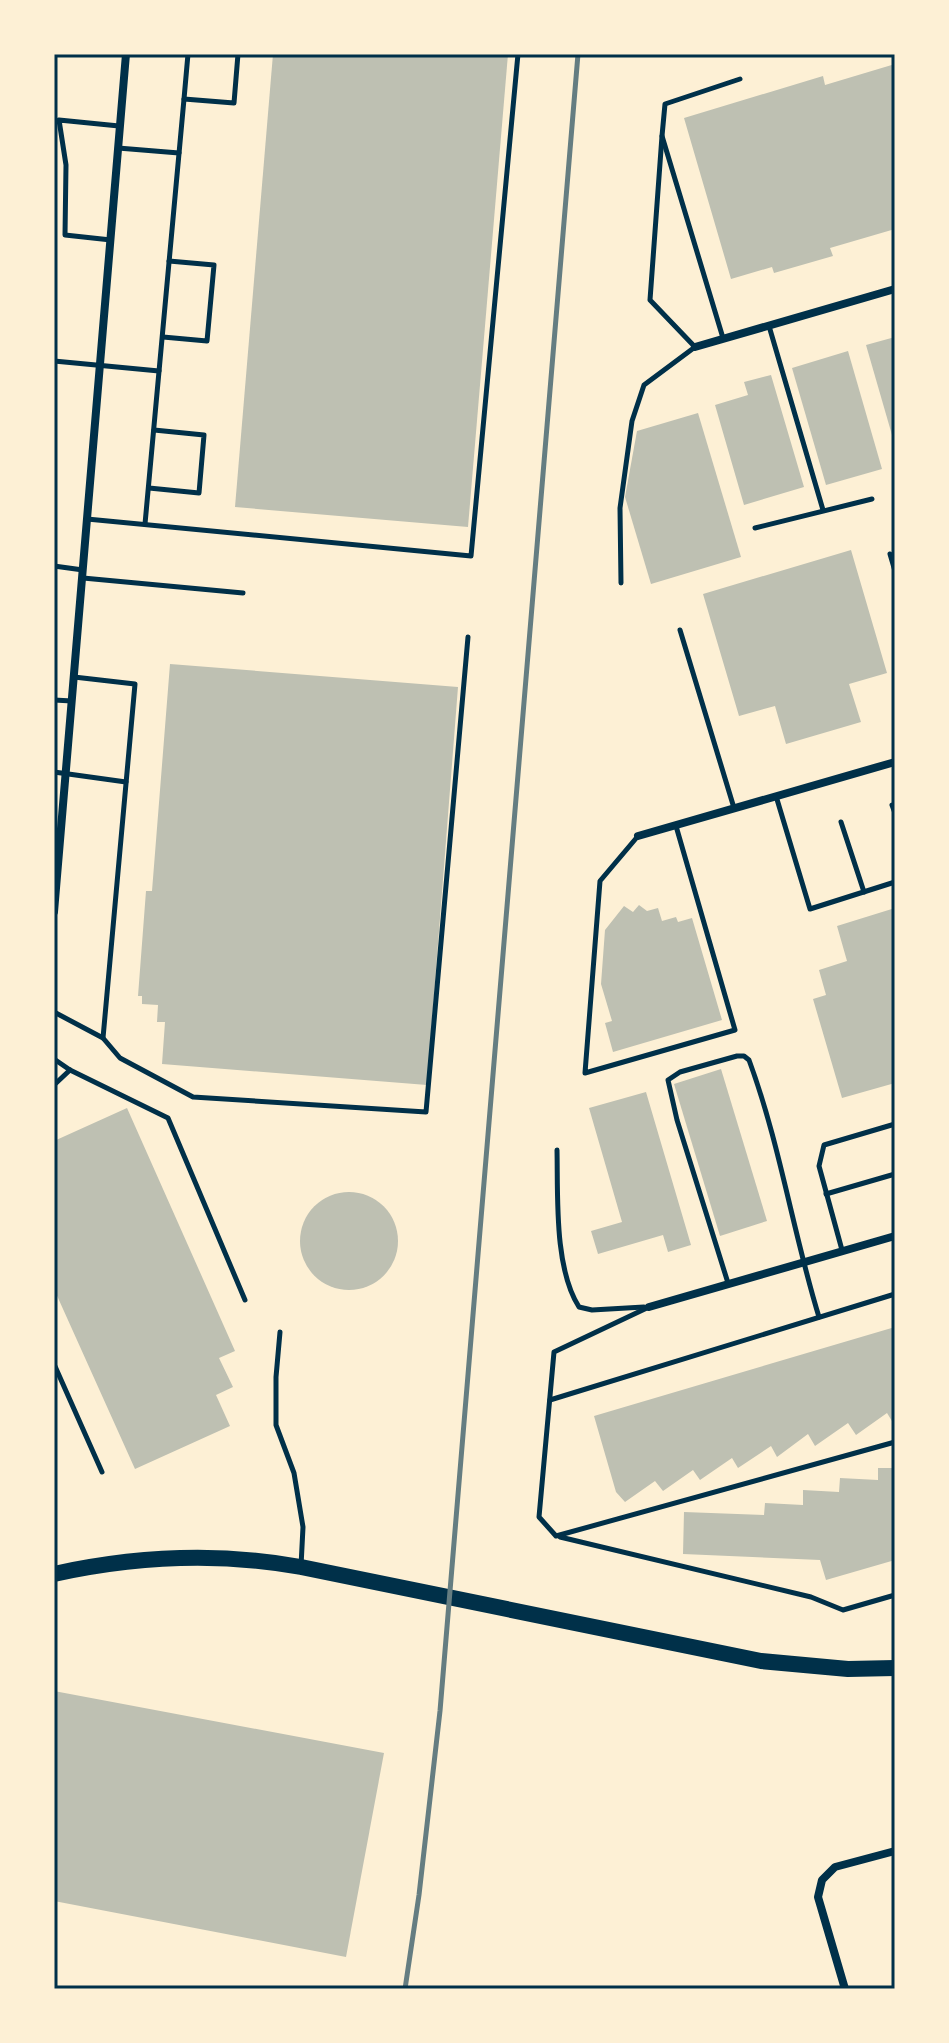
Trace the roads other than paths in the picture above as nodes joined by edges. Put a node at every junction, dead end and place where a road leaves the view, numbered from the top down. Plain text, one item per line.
1 (126, 54) edge
2 (188, 54) edge
3 (238, 54) edge
4 (518, 54) edge
5 (740, 79) dead end
6 (184, 99) junction
7 (120, 126) junction
8 (662, 136) junction
9 (118, 148) junction
10 (179, 153) junction
11 (111, 240) junction
12 (169, 261) junction
13 (895, 289) edge
14 (769, 325) junction
15 (163, 337) junction
16 (723, 338) junction
17 (695, 347) junction
18 (54, 361) edge
19 (100, 365) junction
20 (159, 371) junction
21 (154, 430) junction
22 (149, 488) junction
23 (872, 499) dead end
24 (823, 510) junction
25 (87, 519) junction
26 (145, 524) junction
27 (755, 528) dead end
28 (890, 554) dead end
29 (54, 566) edge
30 (895, 571) edge
31 (82, 574) junction
32 (621, 583) dead end
33 (243, 593) dead end
34 (680, 630) dead end
35 (468, 637) dead end
36 (74, 677) junction
37 (54, 700) edge
38 (72, 701) junction
39 (895, 762) edge
40 (54, 772) edge
41 (66, 773) junction
42 (126, 782) junction
43 (776, 796) junction
44 (892, 805) dead end
45 (734, 808) junction
46 (895, 813) edge
47 (841, 822) dead end
48 (675, 825) junction
49 (638, 836) joint
50 (895, 882) edge
51 (864, 892) junction
52 (54, 912) edge
53 (54, 1012) edge
54 (103, 1038) junction
55 (54, 1059) edge
56 (70, 1070) junction
57 (54, 1085) edge
58 (895, 1124) edge
59 (557, 1150) dead end
60 (895, 1174) edge
61 (826, 1194) junction
62 (895, 1236) edge
63 (843, 1251) junction
64 (802, 1262) junction
65 (728, 1283) junction
66 (895, 1294) edge
67 (245, 1300) dead end
68 (649, 1307) junction
69 (819, 1317) junction
70 (280, 1332) dead end
71 (54, 1364) edge
72 (550, 1400) junction
73 (895, 1442) edge
74 (102, 1472) dead end
75 (556, 1536) junction
76 (301, 1567) junction
77 (54, 1574) edge
78 (895, 1595) edge
79 (895, 1668) edge
80 (895, 1851) edge
81 (845, 1989) edge

1 - 7 street
2 - 6 lane
3 - 6 lane
4 - 26 lane
5 - 8 lane
6 - 10 lane
7 - 9 street
7 - 11 lane
8 - 16 lane
8 - 17 lane
9 - 10 lane
9 - 11 street
10 - 12 lane
11 - 19 street
12 - 15 lane
12 - 15 lane
13 - 14 street
14 - 16 street
14 - 24 lane
15 - 20 lane
16 - 17 street
17 - 32 lane
18 - 19 lane
19 - 20 lane
19 - 25 street
20 - 21 lane
21 - 22 lane
21 - 22 lane
22 - 26 lane
23 - 24 lane
24 - 27 lane
25 - 26 lane
25 - 31 street
28 - 30 lane
29 - 31 lane
31 - 33 lane
31 - 36 street
34 - 45 lane
35 - 54 lane
36 - 38 street
36 - 42 lane
37 - 38 lane
38 - 41 street
39 - 43 street
40 - 41 lane
41 - 42 lane
41 - 52 street
42 - 54 lane
43 - 45 street
43 - 51 lane
44 - 46 lane
45 - 48 street
47 - 51 lane
48 - 49 street
48 - 49 lane
50 - 51 lane
53 - 54 lane
55 - 56 lane
56 - 57 lane
56 - 67 lane
58 - 61 lane
59 - 68 lane
60 - 61 lane
61 - 63 lane
62 - 63 street
63 - 64 street
64 - 65 street
64 - 65 lane
64 - 69 lane
65 - 68 street
66 - 69 lane
68 - 72 lane
69 - 72 lane
70 - 76 lane
71 - 74 lane
72 - 75 lane
73 - 75 lane
75 - 78 lane
76 - 77 main road
76 - 79 main road
80 - 81 street

